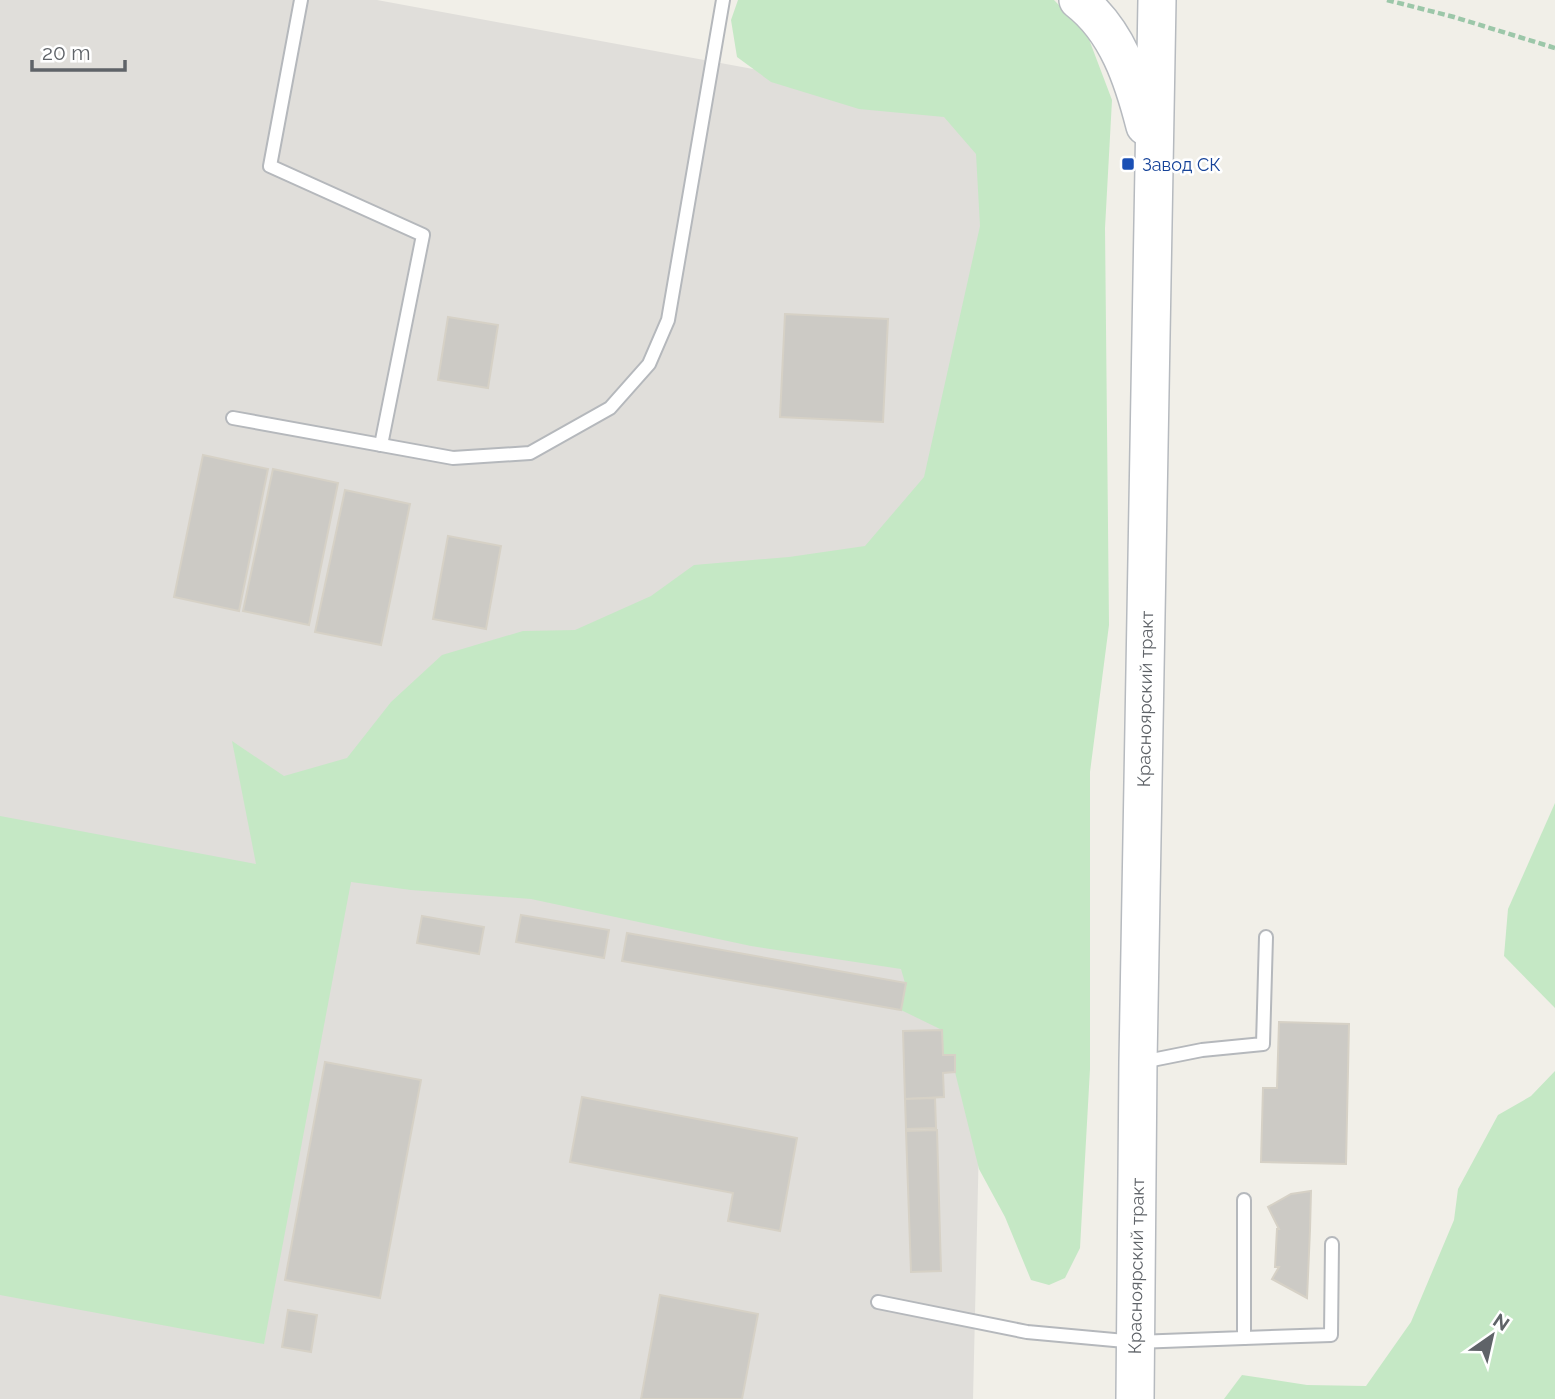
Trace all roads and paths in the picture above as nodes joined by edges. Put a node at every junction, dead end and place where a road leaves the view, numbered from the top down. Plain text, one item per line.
1 (301, 0) edge
2 (723, 0) edge
3 (1078, 0) edge
4 (1157, 0) edge
5 (1387, 0) edge
6 (1555, 48) edge
7 (1154, 162) junction
8 (233, 418) dead end
9 (381, 445) junction
10 (1266, 937) dead end
11 (1138, 1062) junction
12 (1244, 1200) dead end
13 (1332, 1244) dead end
14 (878, 1302) dead end
15 (1244, 1338) junction
16 (1136, 1342) junction
17 (1135, 1399) edge

1 - 9 lane
2 - 9 lane
3 - 7 main road
4 - 7 main road, Красноярский тракт
5 - 6 path
7 - 11 main road, Красноярский тракт
8 - 9 lane
10 - 11 lane
11 - 16 main road, Красноярский тракт
12 - 15 lane
13 - 15 lane
14 - 16 lane
15 - 16 lane
16 - 17 main road, Красноярский тракт

